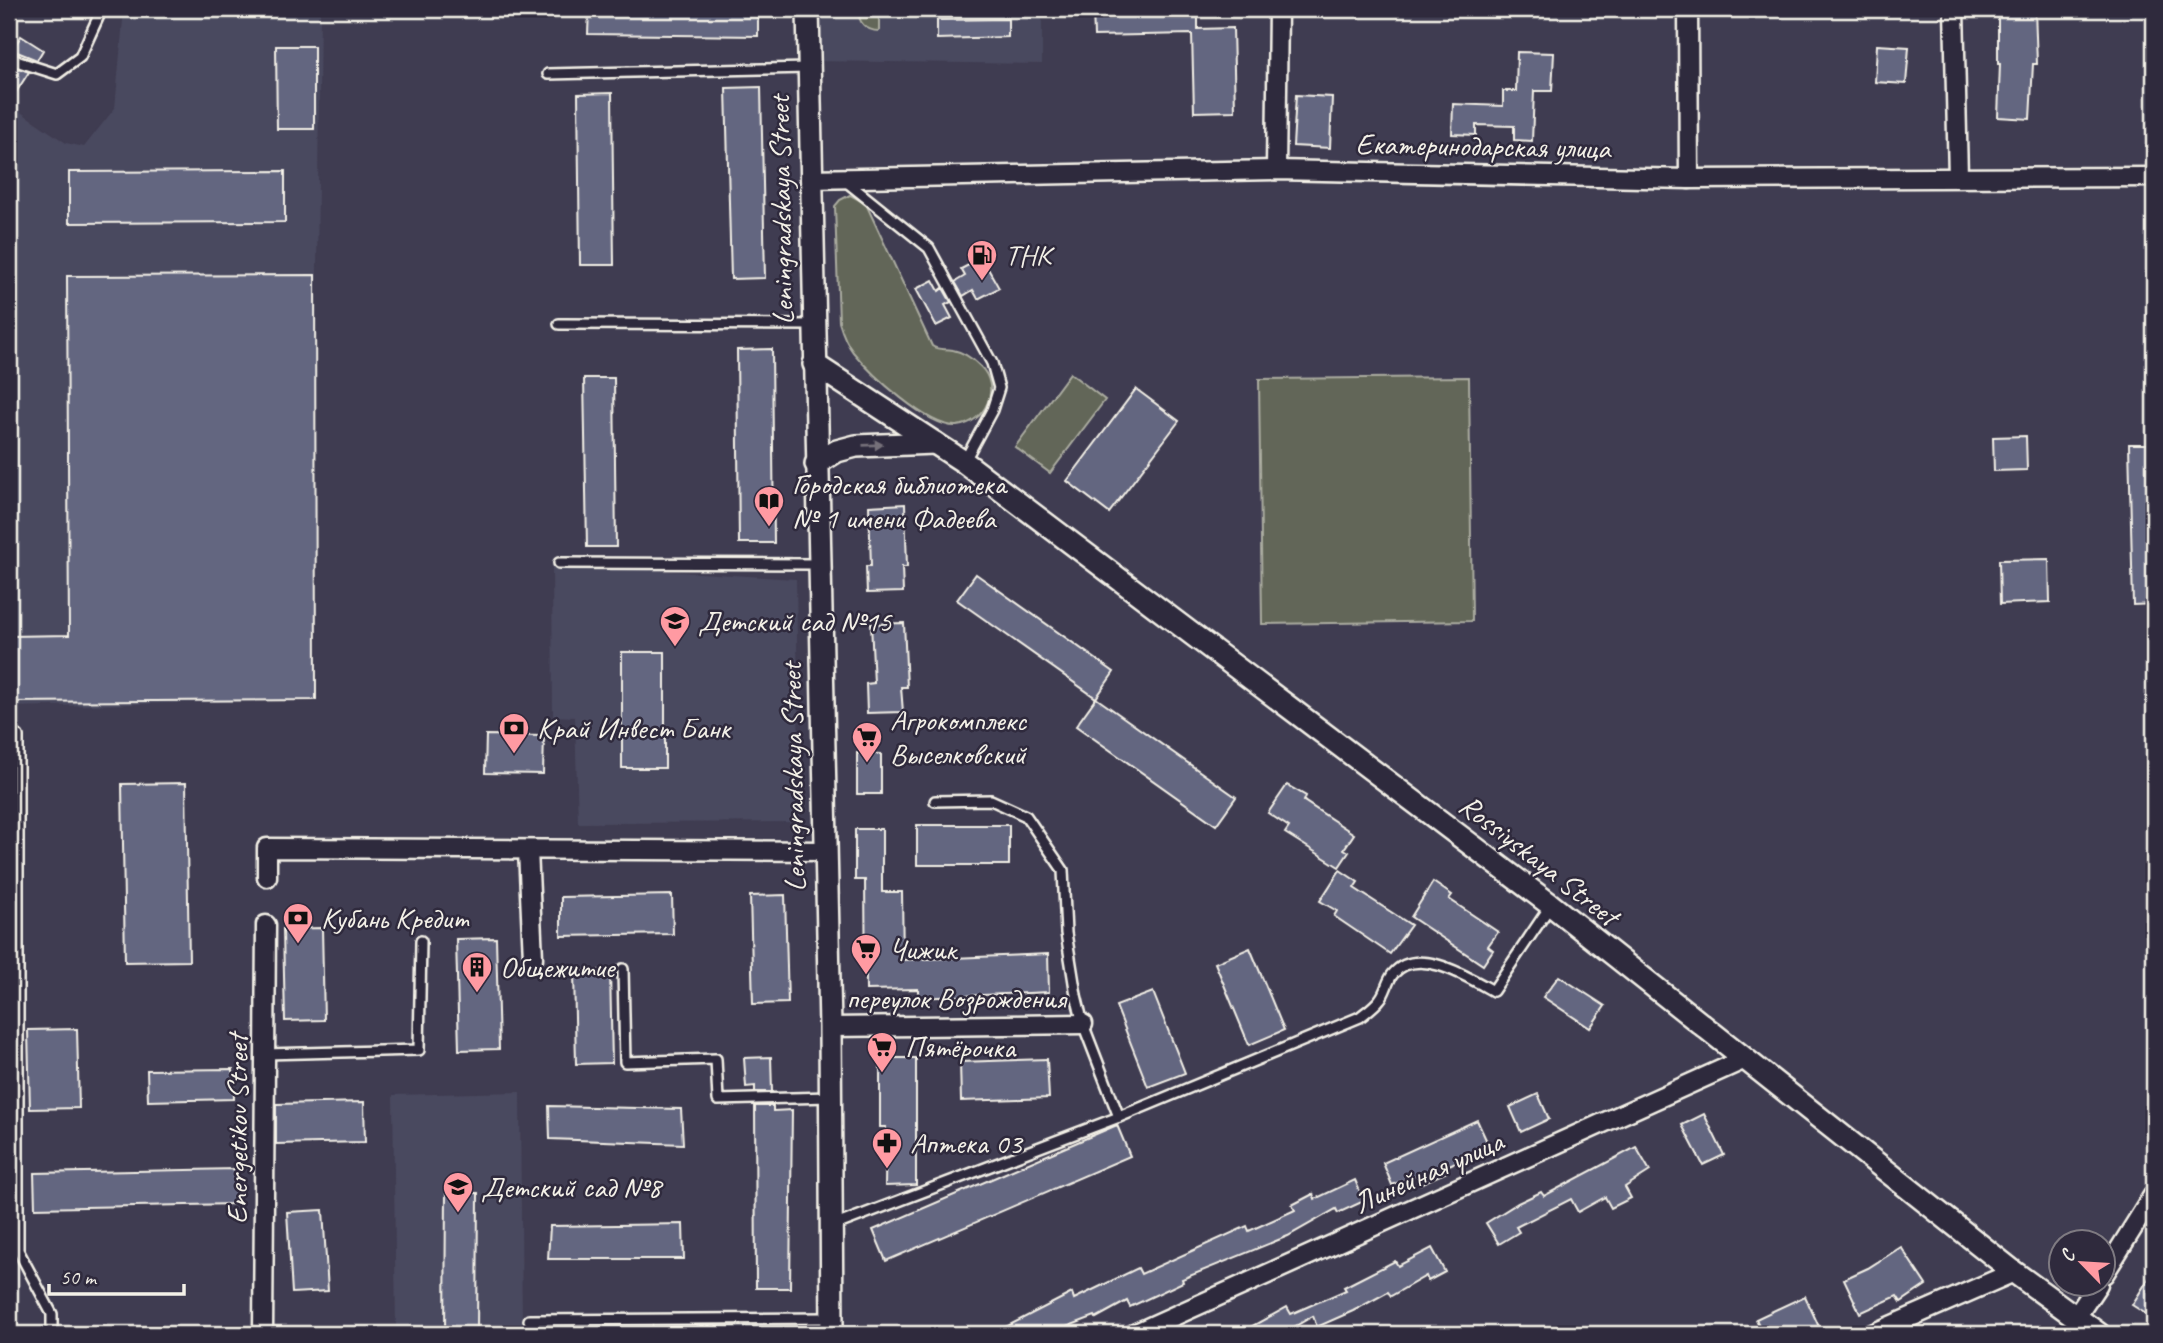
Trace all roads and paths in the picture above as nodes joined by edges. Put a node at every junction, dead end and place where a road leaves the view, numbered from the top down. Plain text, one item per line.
1 (102, 9) edge
2 (808, 9) edge
3 (1278, 9) edge
4 (1688, 9) edge
5 (1954, 9) edge
6 (9, 55) edge
7 (808, 68) junction
8 (548, 74) dead end
9 (1276, 170) junction
10 (1958, 177) junction
11 (2154, 177) edge
12 (841, 178) junction
13 (1689, 178) junction
14 (810, 179) junction
15 (559, 324) dead end
16 (813, 325) junction
17 (814, 364) junction
18 (935, 443) junction
19 (964, 462) junction
20 (816, 464) junction
21 (558, 563) dead end
22 (818, 564) junction
23 (9, 735) edge
24 (935, 801) dead end
25 (528, 850) junction
26 (825, 850) junction
27 (267, 877) dead end
28 (1551, 905) junction
29 (266, 925) dead end
30 (421, 942) dead end
31 (533, 958) dead end
32 (623, 970) dead end
33 (1083, 1024) junction
34 (830, 1027) junction
35 (265, 1054) junction
36 (1745, 1059) junction
37 (830, 1097) junction
38 (1119, 1117) junction
39 (2154, 1194) edge
40 (832, 1227) junction
41 (2118, 1252) edge
42 (2014, 1272) junction
43 (2088, 1298) edge
44 (2076, 1317) junction
45 (529, 1320) dead end
46 (832, 1326) edge
47 (52, 1334) edge
48 (263, 1334) edge
49 (1134, 1334) edge
50 (1872, 1334) edge
51 (2099, 1334) edge

1 - 6 lane
2 - 7 street, Leningradskaya Street
3 - 9 street
4 - 13 street
5 - 10 street
7 - 8 lane
7 - 14 street, Leningradskaya Street
9 - 12 street, Екатеринодарская улица
9 - 13 street, Екатеринодарская улица
10 - 11 street, Екатеринодарская улица
10 - 13 street, Екатеринодарская улица
12 - 14 street, Екатеринодарская улица
12 - 19 lane
14 - 16 street, Leningradskaya Street
15 - 16 lane
16 - 17 street, Leningradskaya Street
17 - 18 street, Rossiyskaya Street
17 - 20 street, Leningradskaya Street
18 - 19 street, Rossiyskaya Street
20 -> 18 street
19 - 28 street, Rossiyskaya Street
20 - 22 street, Leningradskaya Street
21 - 22 lane
22 - 26 street, Leningradskaya Street
23 - 47 lane
24 - 33 lane
25 - 26 street
25 - 27 street
25 - 31 street
26 - 34 street, Leningradskaya Street
28 - 36 street, Rossiyskaya Street
28 - 38 lane
29 - 35 street, Energetikov Street
30 - 35 lane
32 - 37 lane
33 - 34 street, переулок Возрождения
33 - 38 lane
34 - 37 street, Leningradskaya Street
35 - 48 street, Energetikov Street
36 - 42 street, Rossiyskaya Street
36 - 49 street, Линейная улица
37 - 40 street, Leningradskaya Street
38 - 40 lane
39 - 41 street
40 - 46 street, Leningradskaya Street
42 - 44 street, Rossiyskaya Street
42 - 50 street
43 - 44 street
44 - 51 street, Rossiyskaya Street
45 - 46 lane

